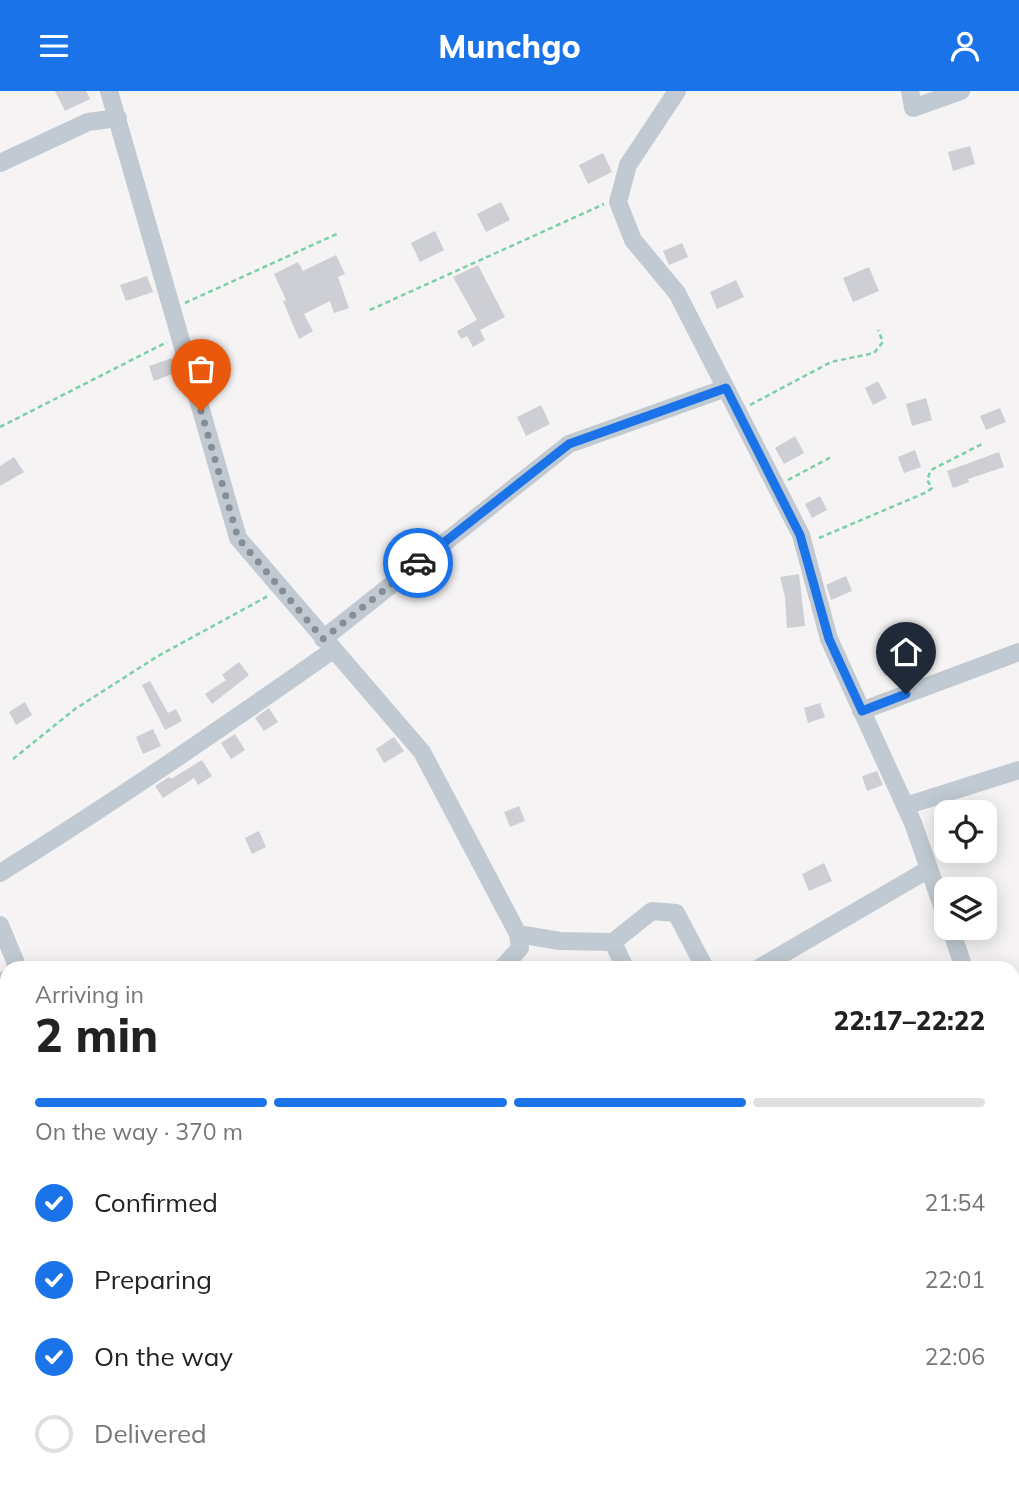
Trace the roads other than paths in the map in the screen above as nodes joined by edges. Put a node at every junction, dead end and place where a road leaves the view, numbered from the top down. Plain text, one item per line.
1 (109, 91) edge
2 (677, 91) edge
3 (910, 91) edge
4 (961, 91) edge
5 (117, 118) junction
6 (0, 163) edge
7 (726, 388) junction
8 (328, 645) junction
9 (1019, 652) edge
10 (862, 711) junction
11 (1019, 770) edge
12 (905, 806) junction
13 (929, 869) junction
14 (0, 873) edge
15 (934, 883) edge
16 (0, 925) edge
17 (518, 934) junction
18 (954, 940) edge
19 (613, 942) junction
20 (15, 961) edge
21 (508, 961) edge
22 (622, 961) edge
23 (701, 961) edge
24 (771, 961) edge
25 (962, 961) edge

1 - 5 street
2 - 7 street
3 - 4 street
5 - 6 street
5 - 8 street
7 - 8 street
7 - 10 street
8 - 14 street
8 - 17 street
9 - 10 street
10 - 12 street
11 - 12 street
12 - 13 street
13 - 15 street
13 - 24 street
16 - 20 street
17 - 19 street
17 - 21 street
18 - 25 street
19 - 22 street
19 - 23 street

